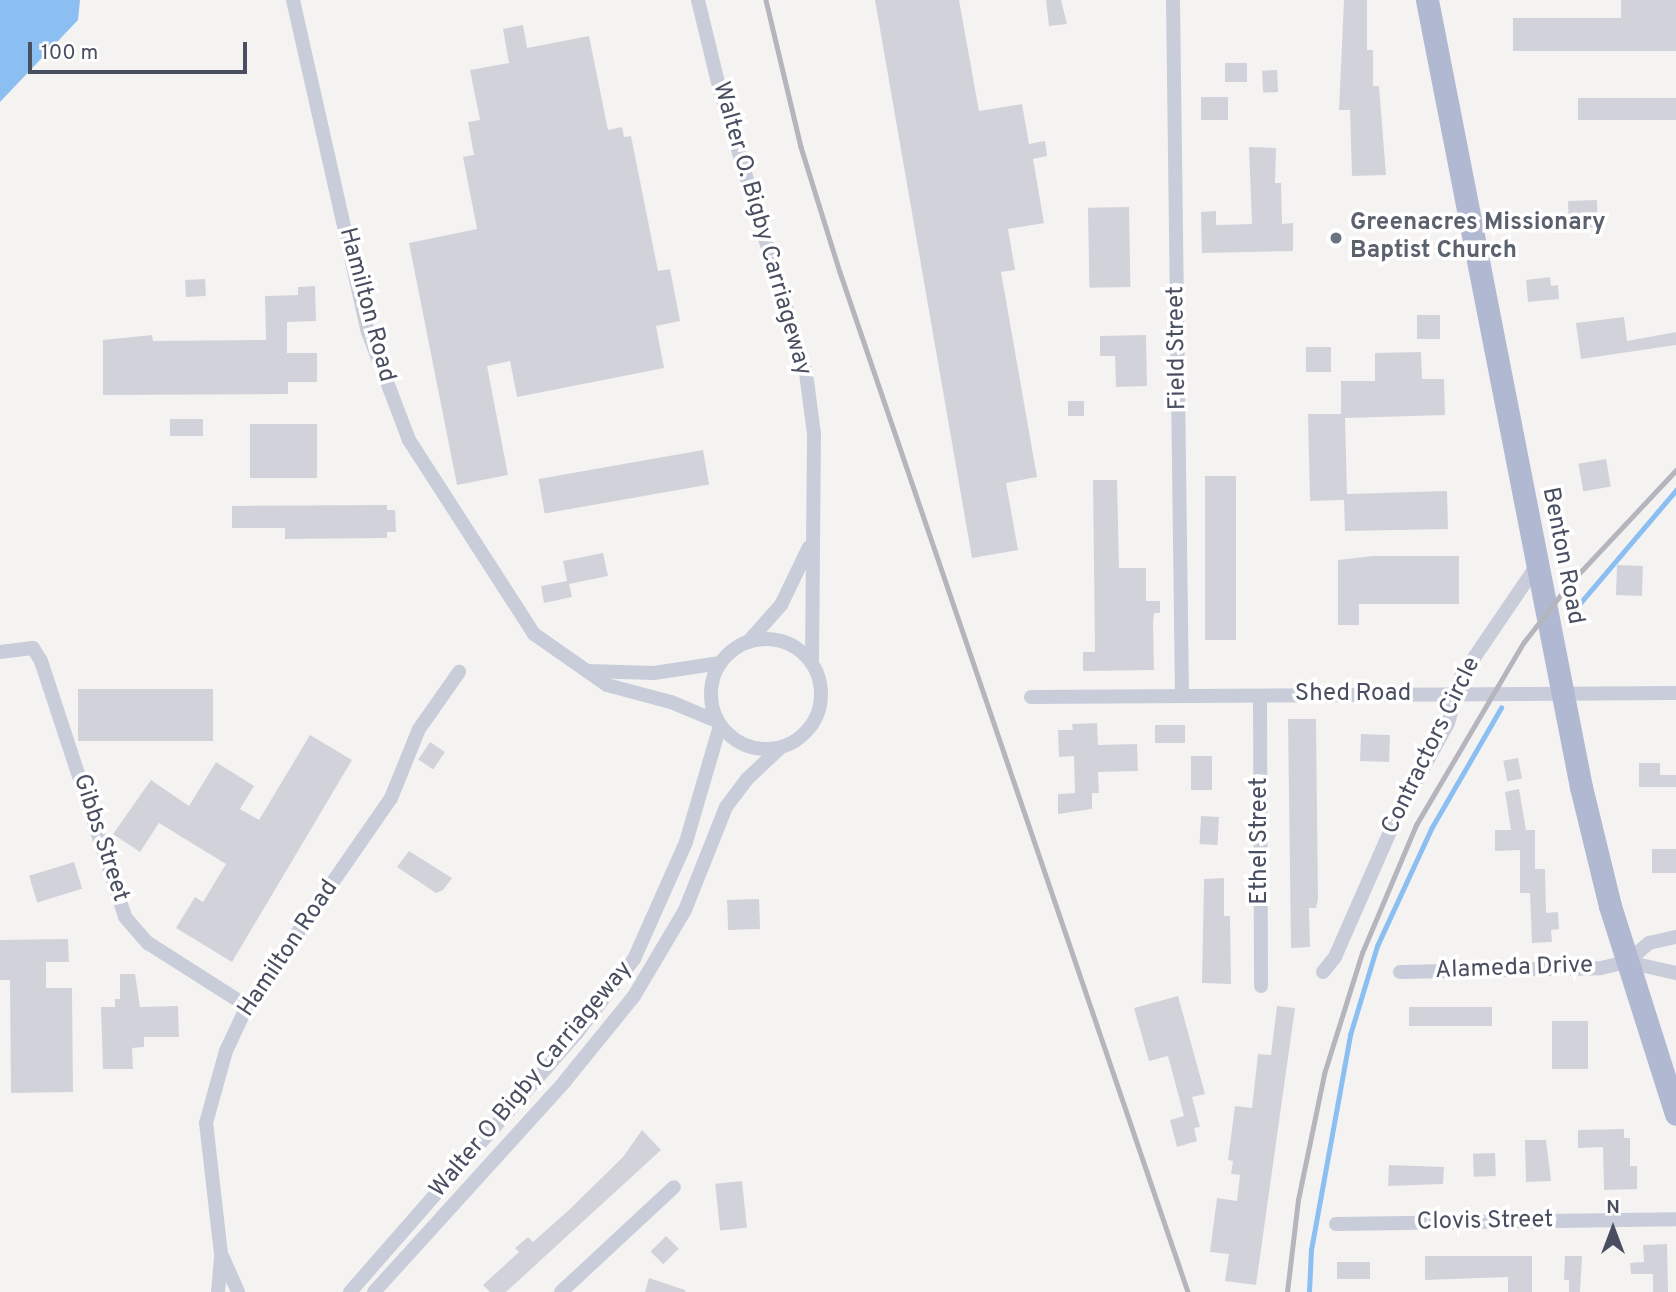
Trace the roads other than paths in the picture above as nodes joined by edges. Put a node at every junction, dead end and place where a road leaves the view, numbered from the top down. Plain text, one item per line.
1 (293, 0) edge
2 (698, 0) edge
3 (1173, 0) edge
4 (1427, 0) edge
5 (811, 543) junction
6 (1537, 565) junction
7 (748, 642) junction
8 (0, 652) edge
9 (720, 663) junction
10 (812, 663) junction
11 (588, 671) junction
12 (459, 672) dead end
13 (1676, 693) edge
14 (1563, 694) junction
15 (1454, 695) junction
16 (1182, 696) junction
17 (1260, 696) junction
18 (1031, 697) dead end
19 (717, 723) junction
20 (779, 749) junction
21 (1676, 937) edge
22 (1627, 961) junction
23 (1323, 972) dead end
24 (1401, 972) dead end
25 (1676, 973) edge
26 (1261, 986) dead end
27 (247, 1006) junction
28 (1676, 1114) edge
29 (674, 1187) dead end
30 (1676, 1219) edge
31 (1336, 1224) dead end
32 (221, 1254) junction
33 (218, 1292) edge
34 (238, 1292) edge
35 (350, 1292) edge
36 (374, 1292) edge
37 (561, 1292) edge

1 - 11 street, Hamilton Road
2 - 5 street, Walter O. Bigby Carriageway
3 - 16 street, Field Street
4 - 6 main road, Benton Road
5 - 7 street, Walter O. Bigby Carriageway
5 - 10 street, Walter O. Bigby Carriageway
6 - 14 main road, Benton Road
6 - 15 street, Contractors Circle
7 - 9 street
7 - 10 street
8 - 27 street, Gibbs Street
9 - 11 street
9 - 19 street, Walter O Bigby Carriageway
10 - 20 street, Walter O Bigby Carriageway
11 - 19 street, Hamilton Road
12 - 27 street, Hamilton Road
13 - 14 street, Shed Road
14 - 15 street, Shed Road
14 - 22 main road, Benton Road
15 - 17 street, Shed Road
15 - 23 street, Contractors Circle
16 - 17 street, Shed Road
16 - 18 street, Shed Road
17 - 26 street, Ethel Street
19 - 20 street
19 - 35 street, Walter O Bigby Carriageway
20 - 36 street, Walter O Bigby Carriageway
21 - 22 street, Alameda Drive
22 - 24 street, Alameda Drive
22 - 25 street, Alameda Drive
22 - 28 main road, Benton Road
27 - 32 street, Hamilton Road
29 - 37 street
30 - 31 street, Clovis Street
32 - 33 street, Hamilton Road
32 - 34 street, Hamilton Road

